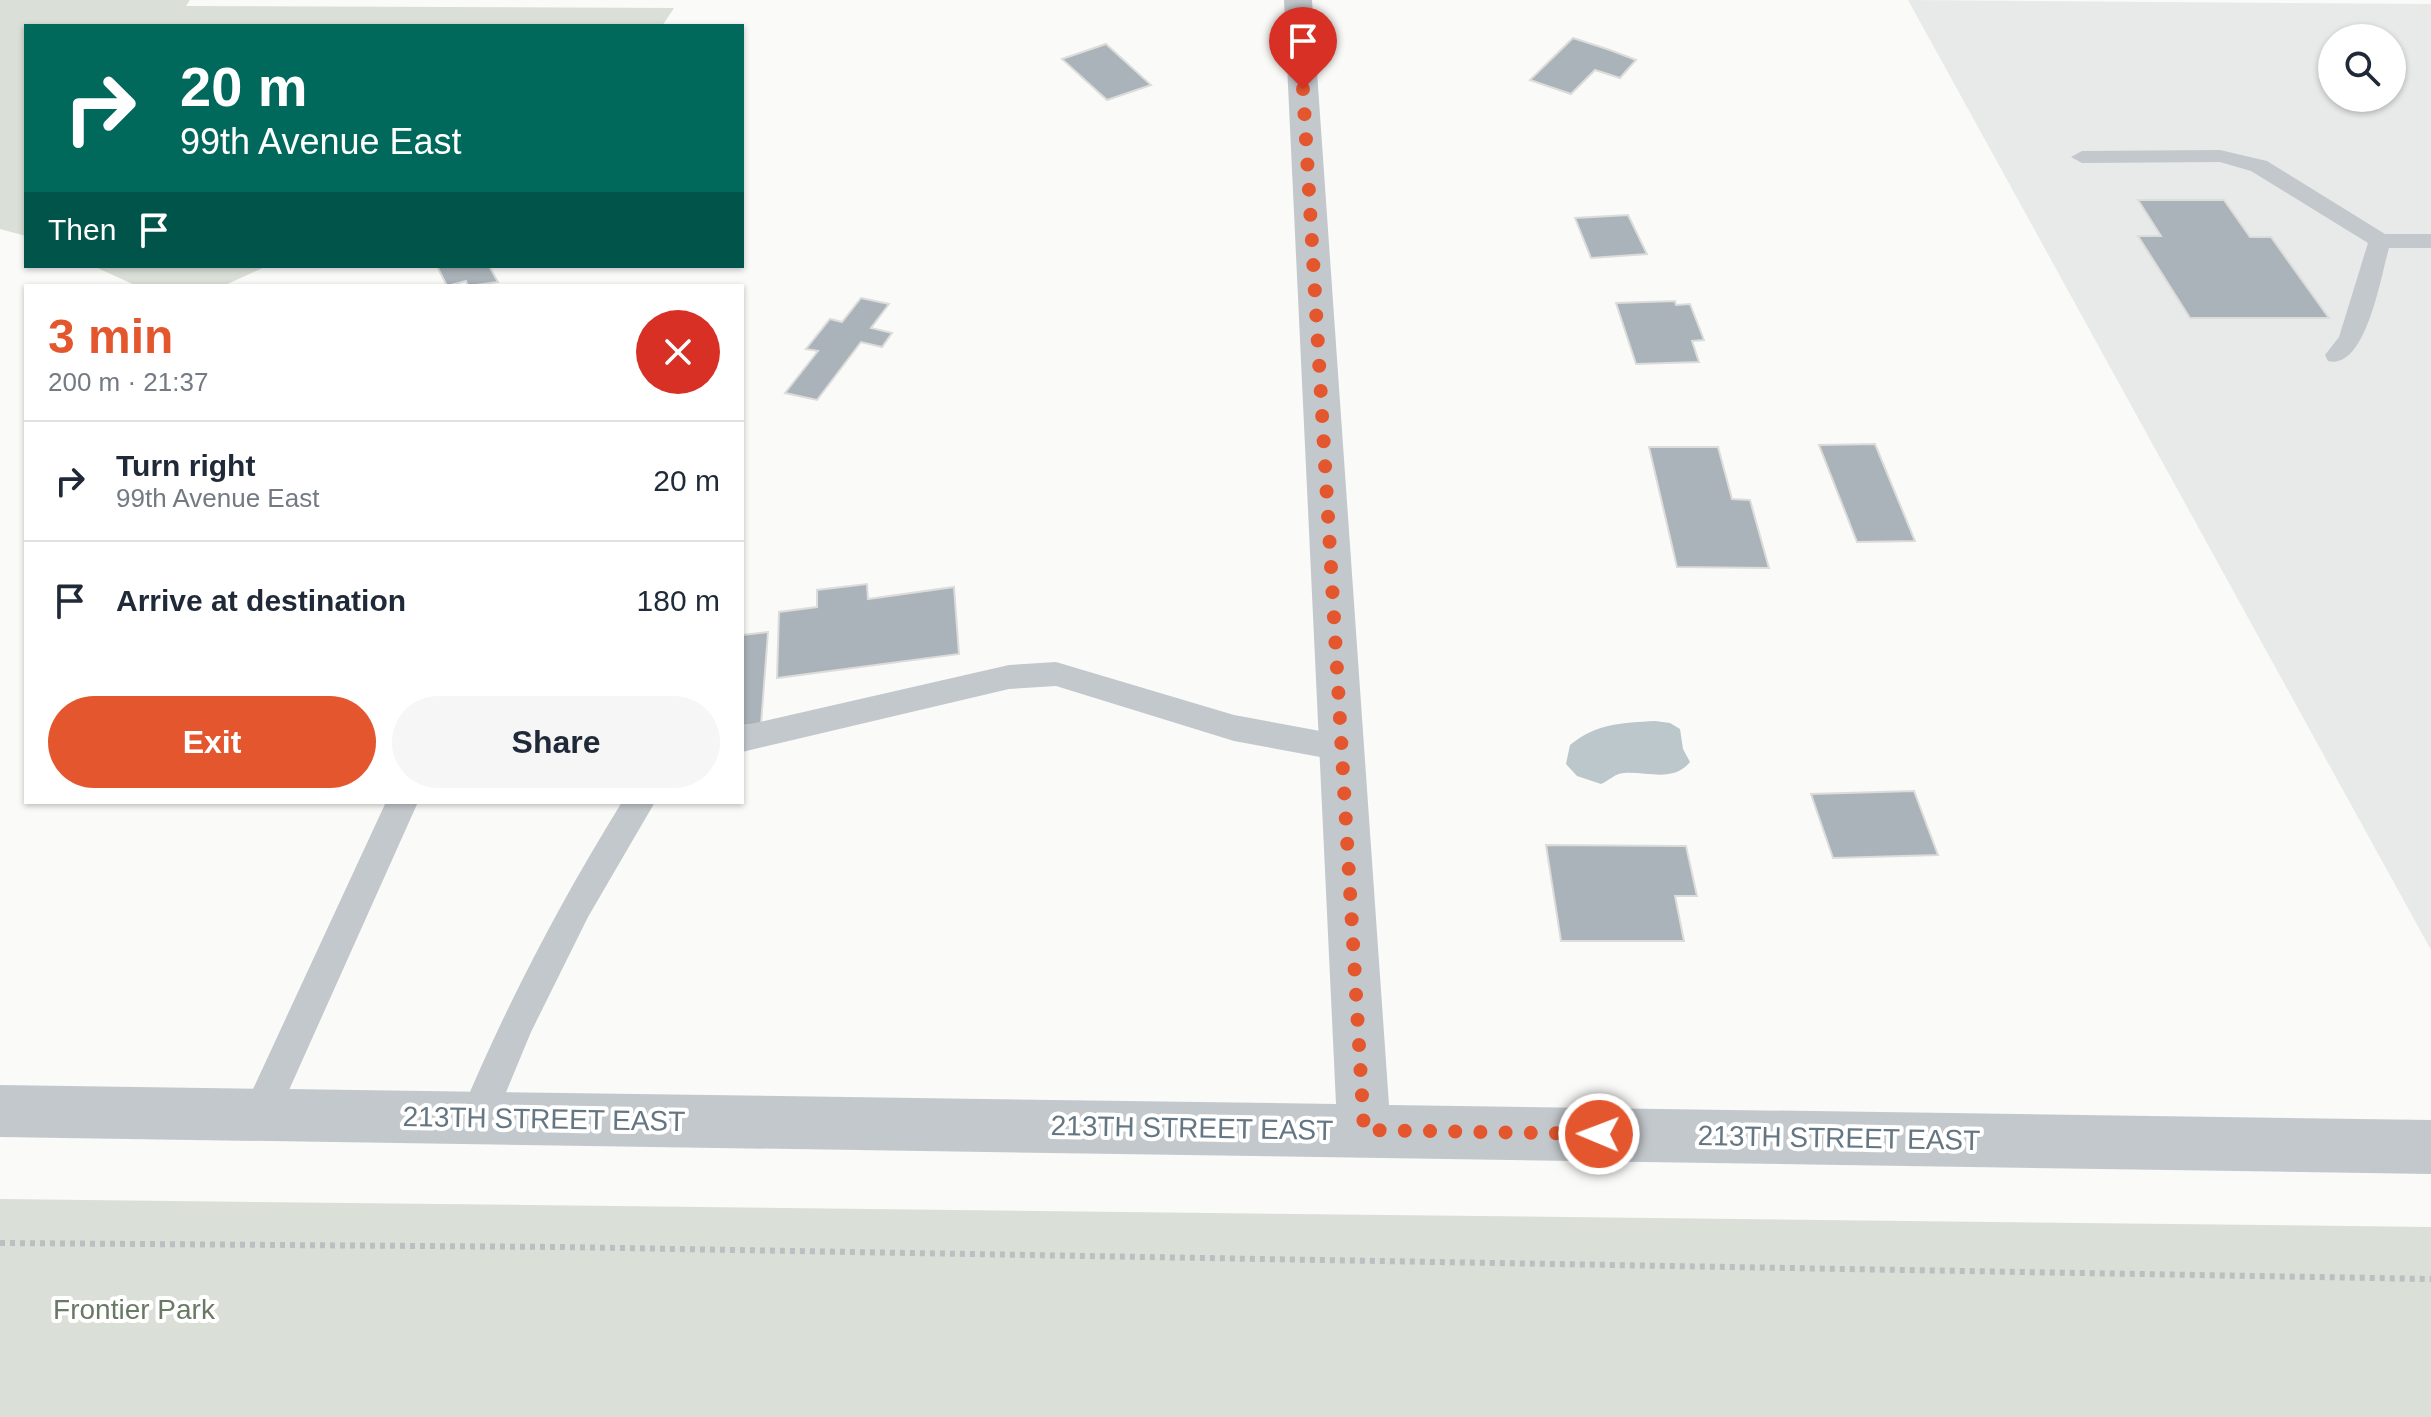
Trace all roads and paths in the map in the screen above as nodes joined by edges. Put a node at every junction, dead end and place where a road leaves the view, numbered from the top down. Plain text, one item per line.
1 (1298, 0) edge
2 (2082, 157) dead end
3 (2380, 241) junction
4 (2431, 241) edge
5 (2337, 355) dead end
6 (744, 739) edge
7 (1342, 748) junction
8 (401, 804) edge
9 (638, 804) edge
10 (0, 1111) edge
11 (259, 1115) junction
12 (477, 1118) junction
13 (1364, 1130) junction
14 (2431, 1147) edge
15 (0, 1243) edge
16 (2431, 1279) edge

1 - 7 street
2 - 3 lane
3 - 4 lane
3 - 5 lane
6 - 7 lane
7 - 13 street
8 - 11 lane
9 - 12 lane
10 - 11 street, 213TH STREET EAST
11 - 12 street, 213TH STREET EAST
12 - 13 street, 213TH STREET EAST
13 - 14 street, 213TH STREET EAST
15 - 16 path

